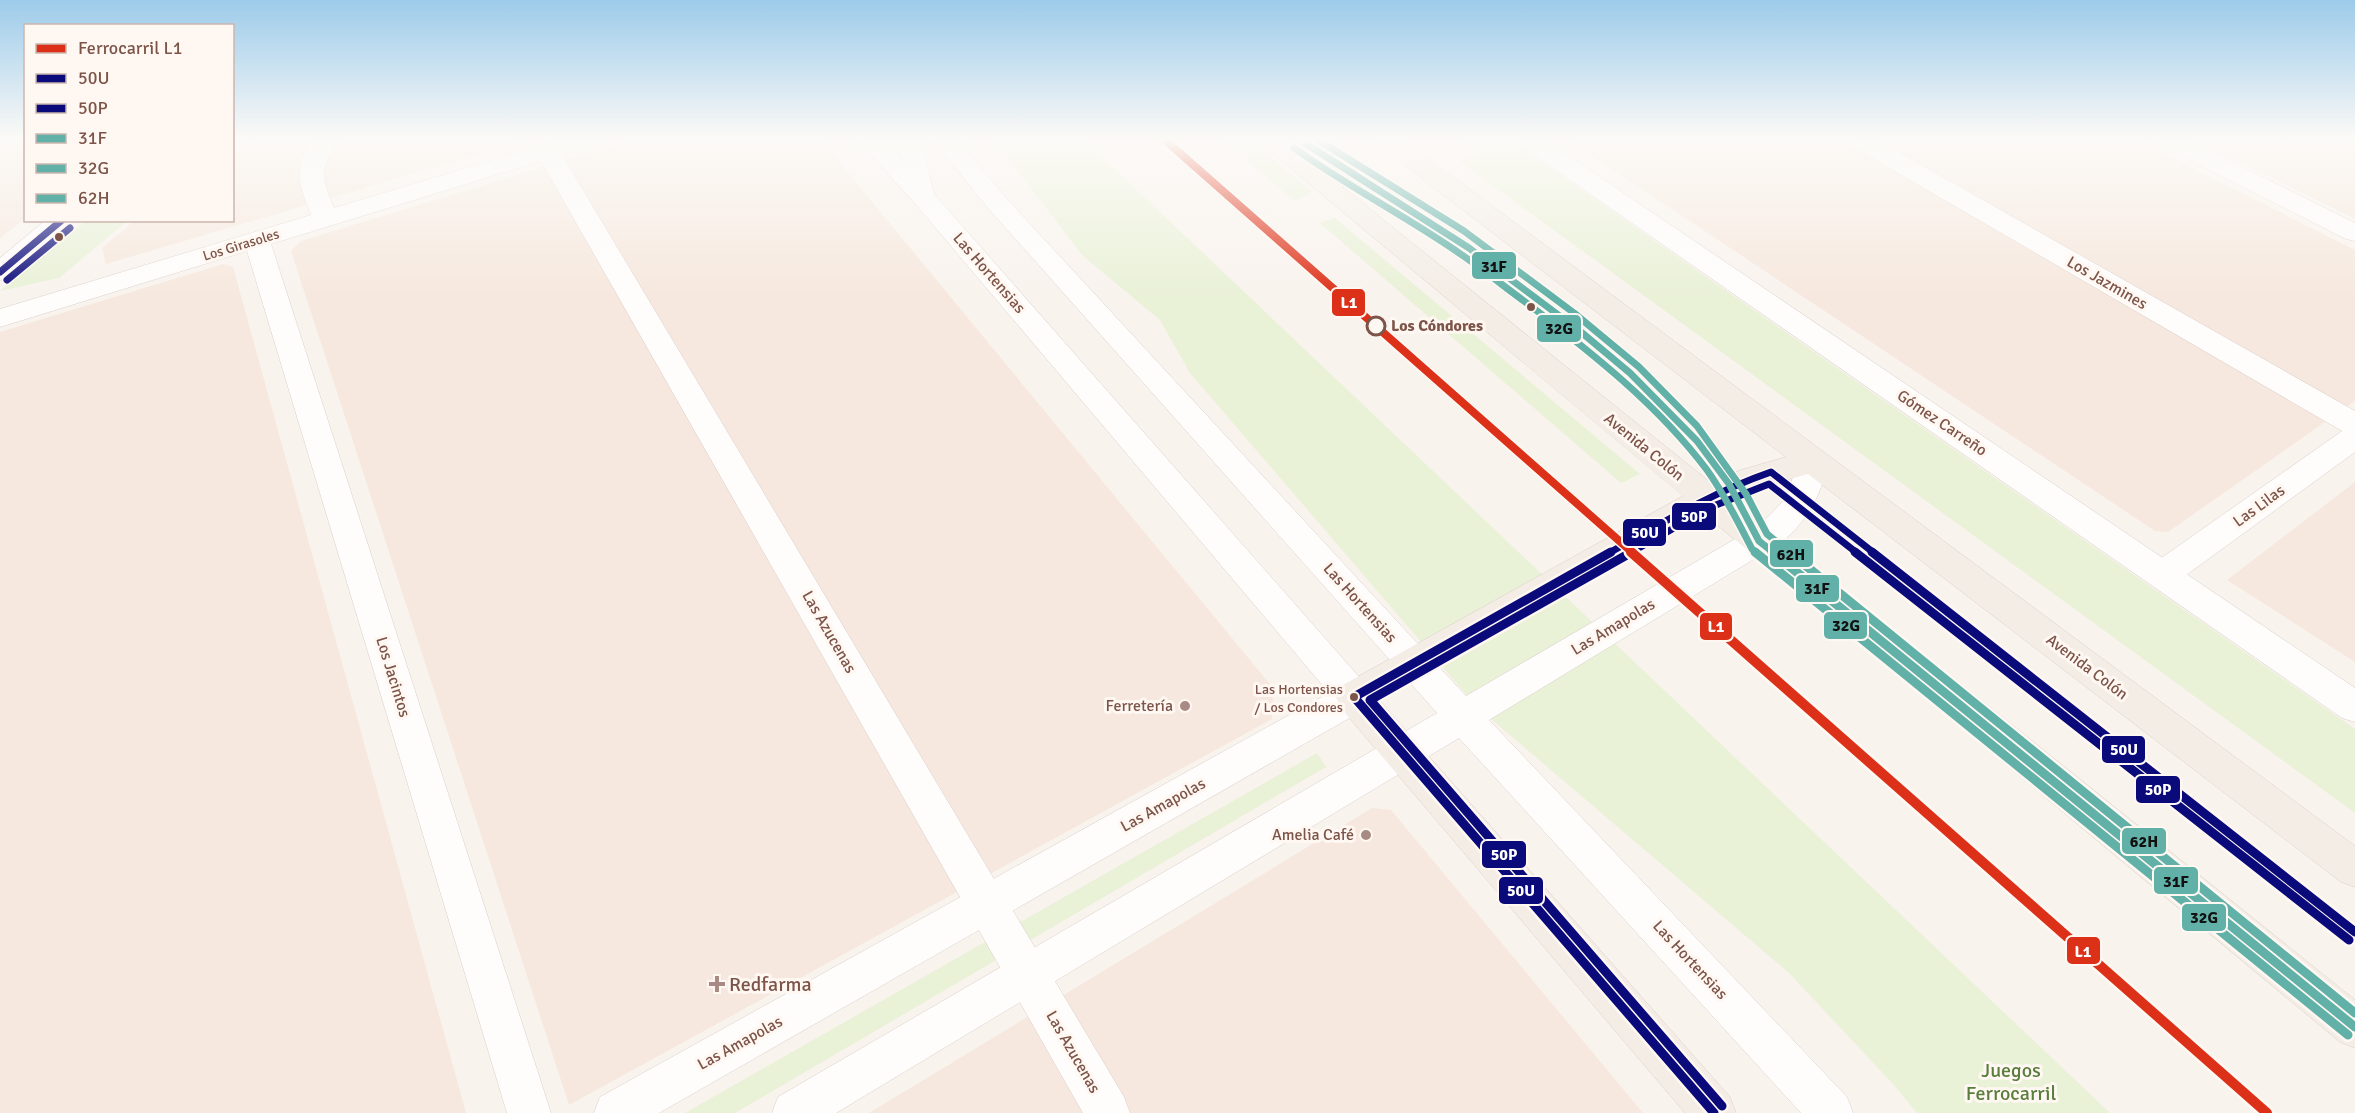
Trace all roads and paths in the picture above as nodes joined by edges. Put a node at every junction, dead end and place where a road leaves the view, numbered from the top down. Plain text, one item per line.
1 (316, 192) edge
2 (398, 192) edge
3 (571, 192) edge
4 (918, 192) edge
5 (921, 192) edge
6 (988, 192) edge
7 (1332, 192) edge
8 (1456, 192) edge
9 (1605, 192) edge
10 (1949, 192) edge
11 (2273, 192) edge
12 (922, 196) junction
13 (325, 219) junction
14 (61, 222) edge
15 (2355, 233) edge
16 (257, 240) junction
17 (0, 272) edge
18 (0, 318) edge
19 (2355, 425) edge
20 (2355, 437) edge
21 (1813, 461) junction
22 (1706, 498) junction
23 (1759, 541) junction
24 (2162, 575) junction
25 (1415, 663) junction
26 (1354, 698) junction
27 (2355, 707) edge
28 (1462, 716) junction
29 (1402, 753) junction
30 (2355, 869) edge
31 (988, 903) junction
32 (1028, 975) junction
33 (2355, 1027) edge
34 (528, 1113) edge
35 (616, 1113) edge
36 (794, 1113) edge
37 (1108, 1113) edge
38 (1714, 1113) edge
39 (1831, 1113) edge

1 - 13 street
2 - 13 street, Los Girasoles
3 - 31 street, Las Azucenas
4 - 12 street, Las Hortensias
5 - 12 street, Las Hortensias
6 - 25 street, Las Hortensias
7 - 22 main road, Avenida Colón
8 - 21 main road, Avenida Colón
9 - 24 street, Gómez Carreño
10 - 19 street, Los Jazmines
11 - 15 street
12 - 26 street, Las Hortensias
13 - 16 street, Los Girasoles
14 - 17 street
16 - 18 street, Los Girasoles
16 - 34 street, Los Jacintos
20 - 24 street, Las Lilas
21 - 22 main road, Las Amapolas
21 - 23 street, Las Amapolas
21 - 30 main road, Avenida Colón
22 - 23 main road, Avenida Colón
22 - 25 main road, Las Amapolas
23 - 28 street, Las Amapolas
23 - 33 main road, Avenida Colón
24 - 27 street, Gómez Carreño
25 - 26 main road, Las Amapolas
25 - 28 street, Las Hortensias
26 - 29 main road, Las Hortensias
26 - 31 street, Las Amapolas
28 - 29 street, Las Amapolas
28 - 39 street, Las Hortensias
29 - 32 street, Las Amapolas
29 - 38 main road, Las Hortensias
31 - 32 street, Las Azucenas
31 - 35 street, Las Amapolas
32 - 36 street, Las Amapolas
32 - 37 street, Las Azucenas

